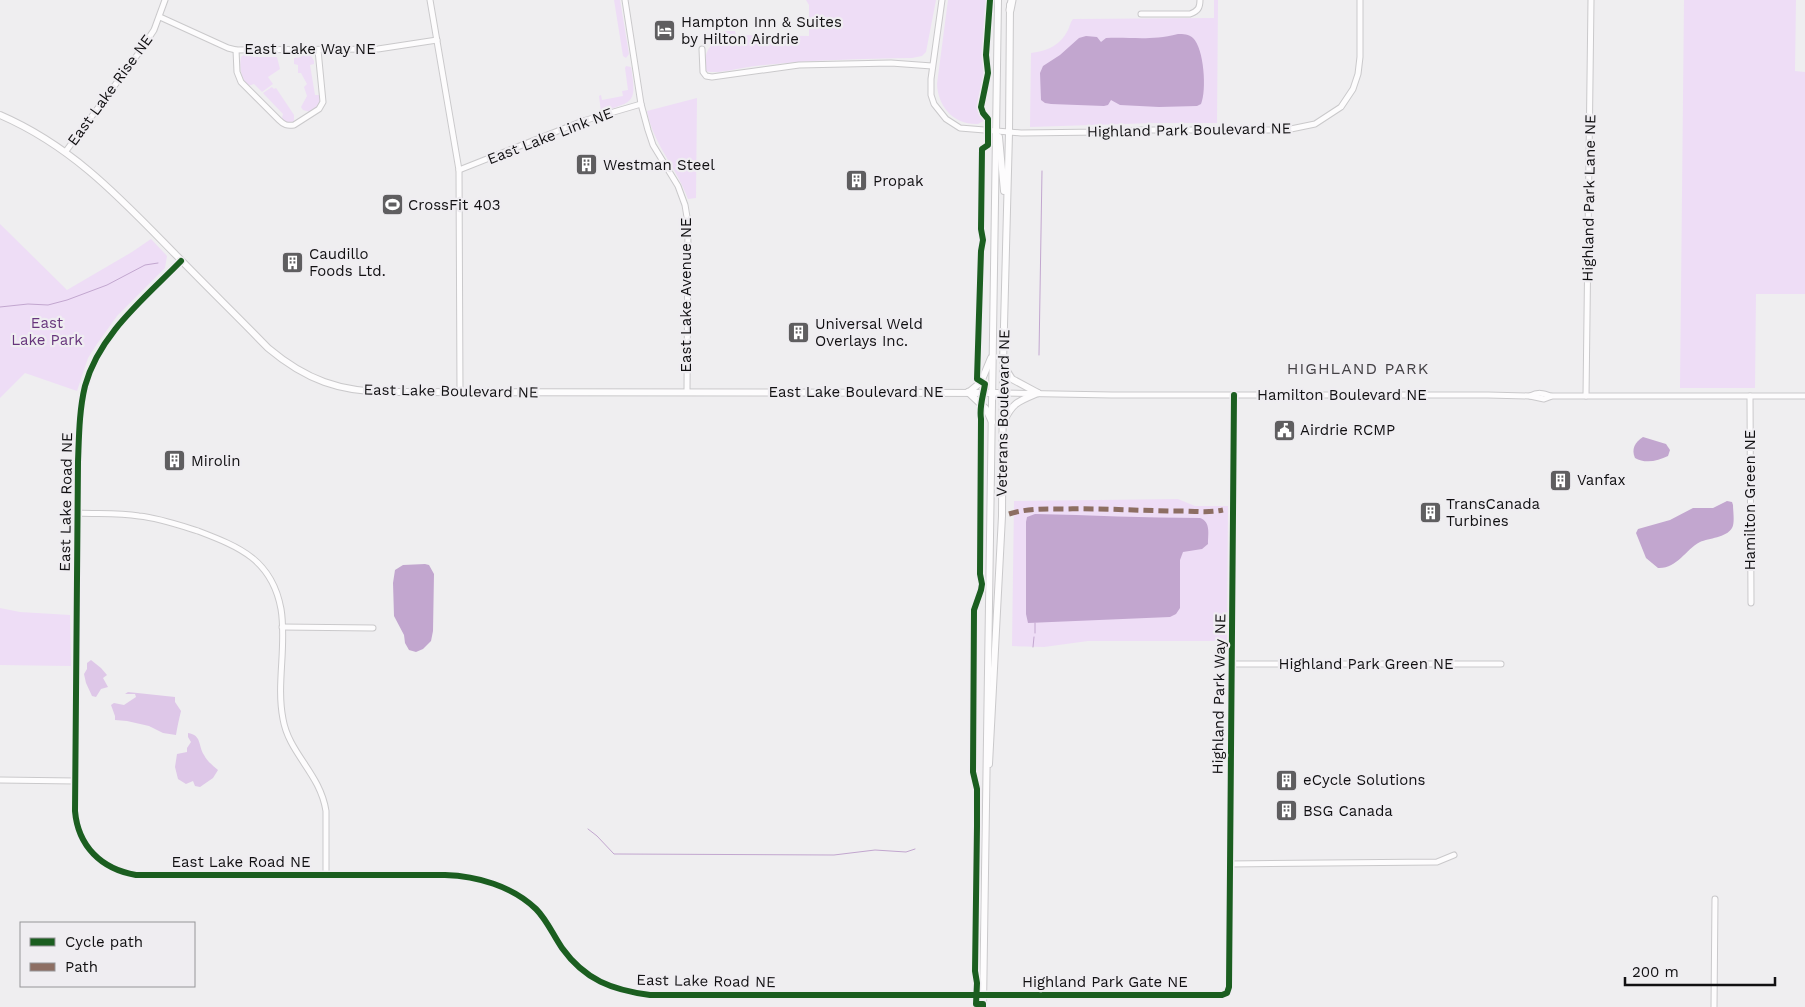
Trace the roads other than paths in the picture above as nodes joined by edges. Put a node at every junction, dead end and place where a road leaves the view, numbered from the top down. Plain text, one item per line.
1 (164, 0) edge
2 (430, 0) edge
3 (624, 0) edge
4 (942, 0) edge
5 (998, 0) edge
6 (1011, 0) edge
7 (1200, 0) edge
8 (1360, 0) edge
9 (1591, 0) edge
10 (1010, 10) joint
11 (1141, 14) dead end
12 (160, 17) junction
13 (437, 40) junction
14 (702, 49) dead end
15 (236, 50) junction
16 (318, 50) junction
17 (932, 66) junction
18 (641, 104) junction
19 (0, 115) edge
20 (996, 131) junction
21 (1009, 133) junction
22 (66, 151) junction
23 (460, 170) junction
24 (1007, 220) junction
25 (181, 261) junction
26 (993, 353) junction
27 (1003, 364) junction
28 (460, 392) junction
29 (686, 392) junction
30 (968, 392) junction
31 (993, 393) junction
32 (1003, 393) junction
33 (1038, 394) junction
34 (1234, 395) junction
35 (1586, 396) junction
36 (1750, 396) junction
37 (1805, 396) edge
38 (992, 424) junction
39 (1003, 425) junction
40 (78, 513) junction
41 (1751, 603) dead end
42 (282, 627) junction
43 (373, 628) dead end
44 (1232, 664) junction
45 (1501, 664) dead end
46 (0, 780) edge
47 (75, 781) junction
48 (985, 826) junction
49 (1454, 855) dead end
50 (1230, 864) junction
51 (326, 874) junction
52 (1715, 899) dead end
53 (1227, 993) joint
54 (983, 995) junction
55 (983, 1007) edge
56 (1714, 1007) edge

1 - 12 street, East Lake Rise NE
2 - 13 street
3 - 18 street, East Lake Avenue NE
4 - 17 street, Highland Park Boulevard NE
5 - 20 main road, Veterans Boulevard NE
6 - 10 highway
7 - 11 street
8 - 21 street, Highland Park Boulevard NE
9 - 35 street, Highland Park Lane NE
10 - 21 main road, Veterans Boulevard NE
12 - 15 street, East Lake Way NE
12 - 22 street, East Lake Rise NE
13 - 16 street, East Lake Way NE
13 - 23 street
14 - 17 street
15 - 16 street, East Lake Way NE
15 - 16 street
17 - 20 street, Highland Park Boulevard NE
18 - 23 street, East Lake Link NE
18 - 29 street, East Lake Avenue NE
19 - 22 main road, East Lake Boulevard NE
20 - 21 street, Highland Park Boulevard NE
20 - 24 main road
20 - 26 main road, Veterans Boulevard NE
21 - 24 main road, Veterans Boulevard NE
22 - 25 main road, East Lake Boulevard NE
23 - 28 street
24 - 27 main road, Veterans Boulevard NE
25 - 28 main road, East Lake Boulevard NE
25 - 40 street, East Lake Road NE
26 - 30 main road
26 - 31 main road, Veterans Boulevard NE
27 - 32 main road, Veterans Boulevard NE
27 - 33 main road
28 - 29 main road, East Lake Boulevard NE
29 - 30 main road, East Lake Boulevard NE
30 - 31 main road, East Lake Boulevard NE
30 - 38 main road
31 - 32 main road, East Lake Boulevard NE
31 - 38 main road, Veterans Boulevard NE
32 - 33 street, Hamilton Boulevard NE
32 - 39 main road, Veterans Boulevard NE
33 - 34 street, Hamilton Boulevard NE
33 - 39 main road
34 - 35 street, Hamilton Boulevard NE
34 - 44 street, Highland Park Way NE
35 - 36 street, Hamilton Boulevard NE
36 - 37 street, Hamilton Boulevard NE
36 - 41 street, Hamilton Green NE
38 - 48 main road, Veterans Boulevard NE
39 - 48 main road, Veterans Boulevard NE
40 - 42 street
40 - 47 street, East Lake Road NE
42 - 43 street
42 - 51 street
44 - 45 street, Highland Park Green NE
44 - 50 street, Highland Park Way NE
46 - 47 street
47 - 51 street, East Lake Road NE
48 - 54 main road, Veterans Boulevard NE
49 - 50 street
50 - 53 street, Highland Park Way NE
51 - 54 street, East Lake Road NE
52 - 56 street
53 - 54 street, Highland Park Gate NE
54 - 55 main road, Veterans Boulevard NE

